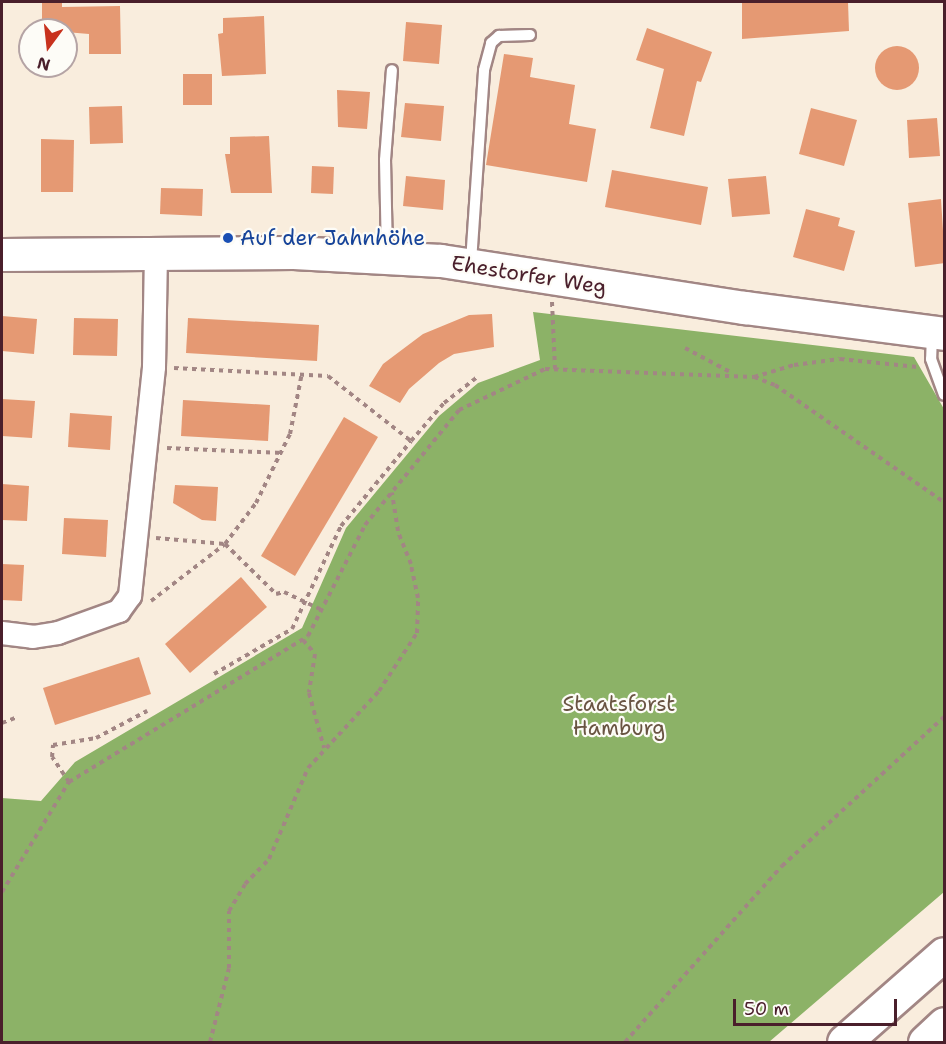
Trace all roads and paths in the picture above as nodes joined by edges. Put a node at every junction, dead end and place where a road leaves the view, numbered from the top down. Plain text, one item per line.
1 (530, 35) dead end
2 (392, 70) dead end
3 (2, 255) edge
4 (156, 255) junction
5 (387, 258) junction
6 (471, 265) junction
7 (552, 302) dead end
8 (938, 334) edge
9 (685, 348) dead end
10 (175, 368) dead end
11 (555, 369) junction
12 (933, 369) junction
13 (302, 373) junction
14 (733, 374) junction
15 (754, 377) junction
16 (476, 378) dead end
17 (945, 395) edge
18 (411, 441) junction
19 (169, 448) dead end
20 (283, 453) junction
21 (391, 491) junction
22 (945, 502) edge
23 (138, 537) junction
24 (225, 544) junction
25 (304, 604) junction
26 (127, 605) junction
27 (321, 610) junction
28 (2, 633) edge
29 (303, 640) junction
30 (214, 674) dead end
31 (147, 711) dead end
32 (18, 717) dead end
33 (945, 717) edge
34 (2, 723) edge
35 (324, 748) junction
36 (69, 782) junction
37 (2, 892) edge
38 (945, 954) edge
39 (945, 1024) edge
40 (210, 1042) edge
41 (625, 1042) edge
42 (844, 1042) edge
43 (925, 1042) edge

1 - 6 lane
2 - 5 lane
3 - 4 main road, Ehestorfer Weg
4 - 5 main road, Ehestorfer Weg
4 - 23 street
5 - 6 main road, Ehestorfer Weg
6 - 8 main road, Ehestorfer Weg
7 - 11 path
8 - 12 lane
9 - 14 path
10 - 13 path
11 - 14 path
11 - 21 path
12 - 15 path
12 - 17 lane
13 - 18 path
13 - 20 path
14 - 15 path
15 - 22 path
16 - 18 path
18 - 25 path
19 - 20 path
20 - 24 path
21 - 27 path
21 - 35 path
23 - 24 path
23 - 26 street
24 - 25 path
24 - 26 path
25 - 27 path
25 - 30 path
26 - 28 street
27 - 29 path
29 - 35 path
29 - 36 path
31 - 36 path
32 - 34 path
33 - 41 path
35 - 40 path
36 - 37 path
38 - 42 highway
39 - 43 highway

